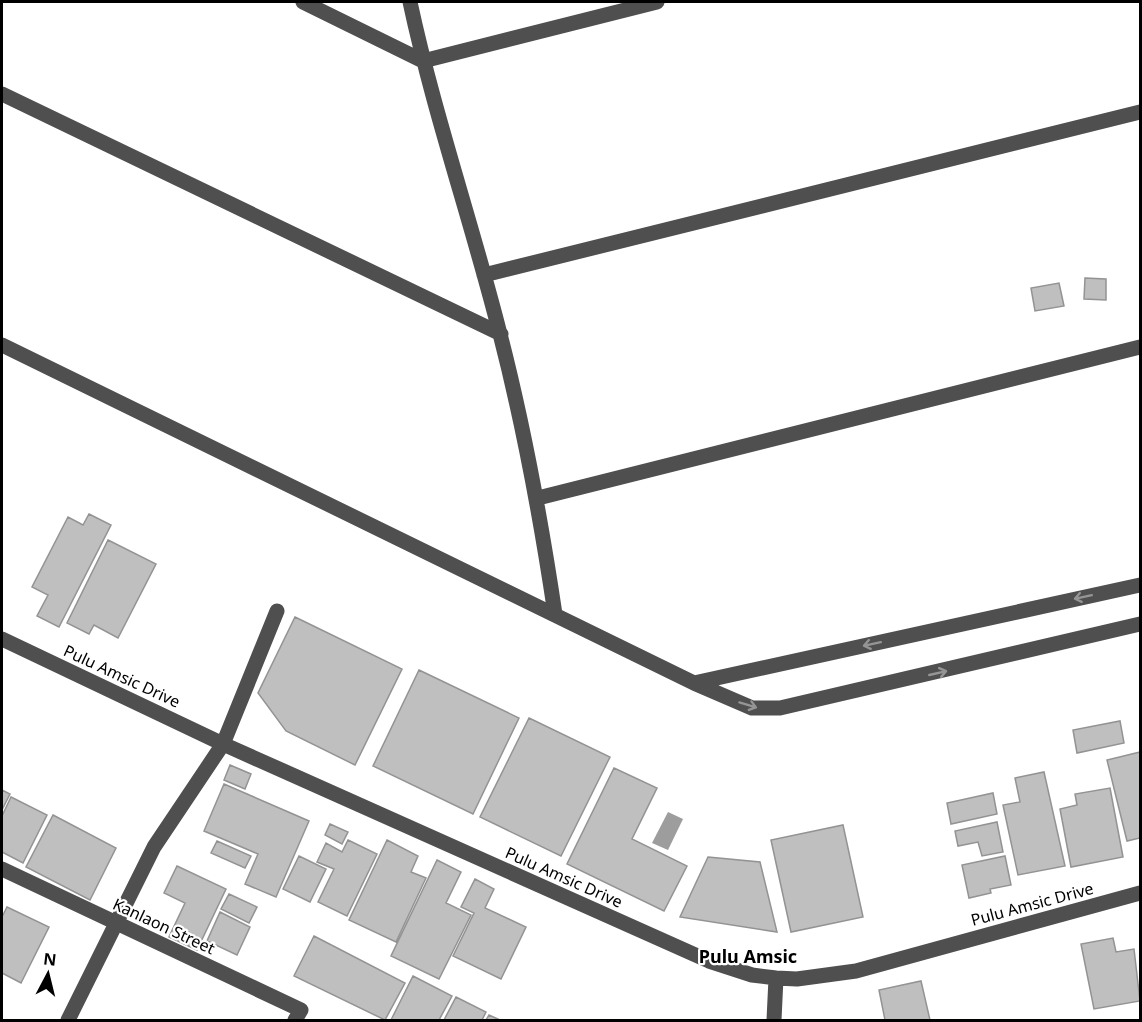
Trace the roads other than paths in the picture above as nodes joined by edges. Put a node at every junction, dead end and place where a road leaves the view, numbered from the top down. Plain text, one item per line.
1 (303, 2) edge
2 (410, 2) edge
3 (657, 2) edge
4 (423, 61) junction
5 (2, 94) edge
6 (1140, 112) edge
7 (484, 275) junction
8 (501, 334) junction
9 (2, 345) edge
10 (1140, 347) edge
11 (537, 498) junction
12 (1140, 585) edge
13 (277, 611) dead end
14 (555, 614) junction
15 (1140, 624) edge
16 (2, 639) edge
17 (694, 682) junction
18 (223, 744) junction
19 (2, 868) edge
20 (1140, 893) edge
21 (117, 924) junction
22 (776, 978) junction
23 (68, 1020) edge
24 (296, 1020) edge
25 (774, 1020) edge

1 - 4 street
2 - 4 street
3 - 4 street
4 - 7 street
5 - 8 street
6 - 7 street
7 - 8 street
8 - 11 street
9 - 14 street
10 - 11 street
11 - 14 street
12 -> 17 street
13 - 18 street
14 - 17 street
17 -> 15 street
16 - 18 street, Pulu Amsic Drive
18 - 21 street
18 - 22 street, Pulu Amsic Drive
19 - 21 street, Kanlaon Street
20 - 22 street, Pulu Amsic Drive
21 - 23 street
21 - 24 street, Kanlaon Street
22 - 25 street

